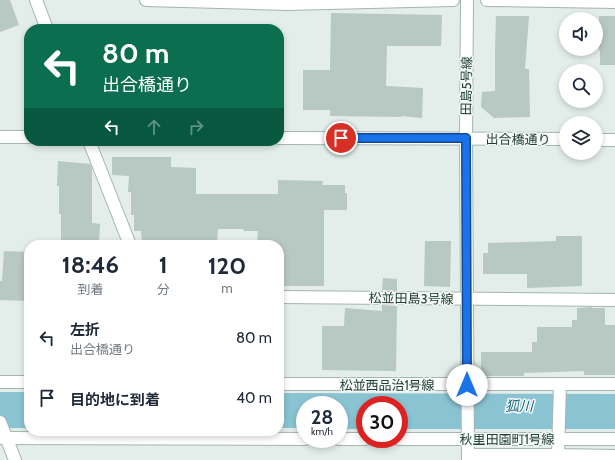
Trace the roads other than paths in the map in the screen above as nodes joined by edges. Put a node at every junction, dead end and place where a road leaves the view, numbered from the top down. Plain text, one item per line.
1 (36, 0) edge
2 (146, 0) edge
3 (453, 0) edge
4 (468, 0) edge
5 (487, 0) edge
6 (287, 2) edge
7 (615, 2) edge
8 (45, 24) edge
9 (0, 137) edge
10 (24, 137) edge
11 (284, 138) edge
12 (466, 138) junction
13 (559, 140) edge
14 (603, 140) edge
15 (615, 140) edge
16 (90, 146) edge
17 (128, 240) edge
18 (284, 296) edge
19 (467, 298) junction
20 (615, 300) edge
21 (0, 382) edge
22 (24, 382) edge
23 (284, 384) edge
24 (615, 384) edge
25 (467, 388) junction
26 (560, 389) junction
27 (2, 432) edge
28 (24, 433) edge
29 (559, 435) junction
30 (175, 436) edge
31 (468, 436) junction
32 (296, 439) edge
33 (408, 439) edge
34 (615, 439) edge
35 (558, 455) junction
36 (615, 456) edge
37 (468, 458) edge
38 (15, 460) edge

1 - 8 street
2 - 6 street
3 - 6 street
4 - 12 street, 田島5号線
5 - 7 street
9 - 10 street
11 - 12 street, 出合橋通り
12 - 13 street, 出合橋通り
12 - 19 street, 田島5号線
14 - 15 street
16 - 17 street
18 - 19 street, 松並田島3号線
19 - 20 street, 松並田島3号線
19 - 25 street, 田島5号線
21 - 22 street
23 - 25 street, 松並西品治1号線
24 - 26 street, 松並西品治1号線
25 - 26 street, 松並西品治1号線
25 - 31 street, 田島5号線
26 - 29 street
27 - 28 street
27 - 38 street
29 - 31 street, 秋里田園町1号線
29 - 34 street, 秋里田園町1号線
29 - 35 street
30 - 32 street
31 - 33 street, 秋里田園町1号線
31 - 37 street, 田島5号線
35 - 36 street
35 - 37 street

